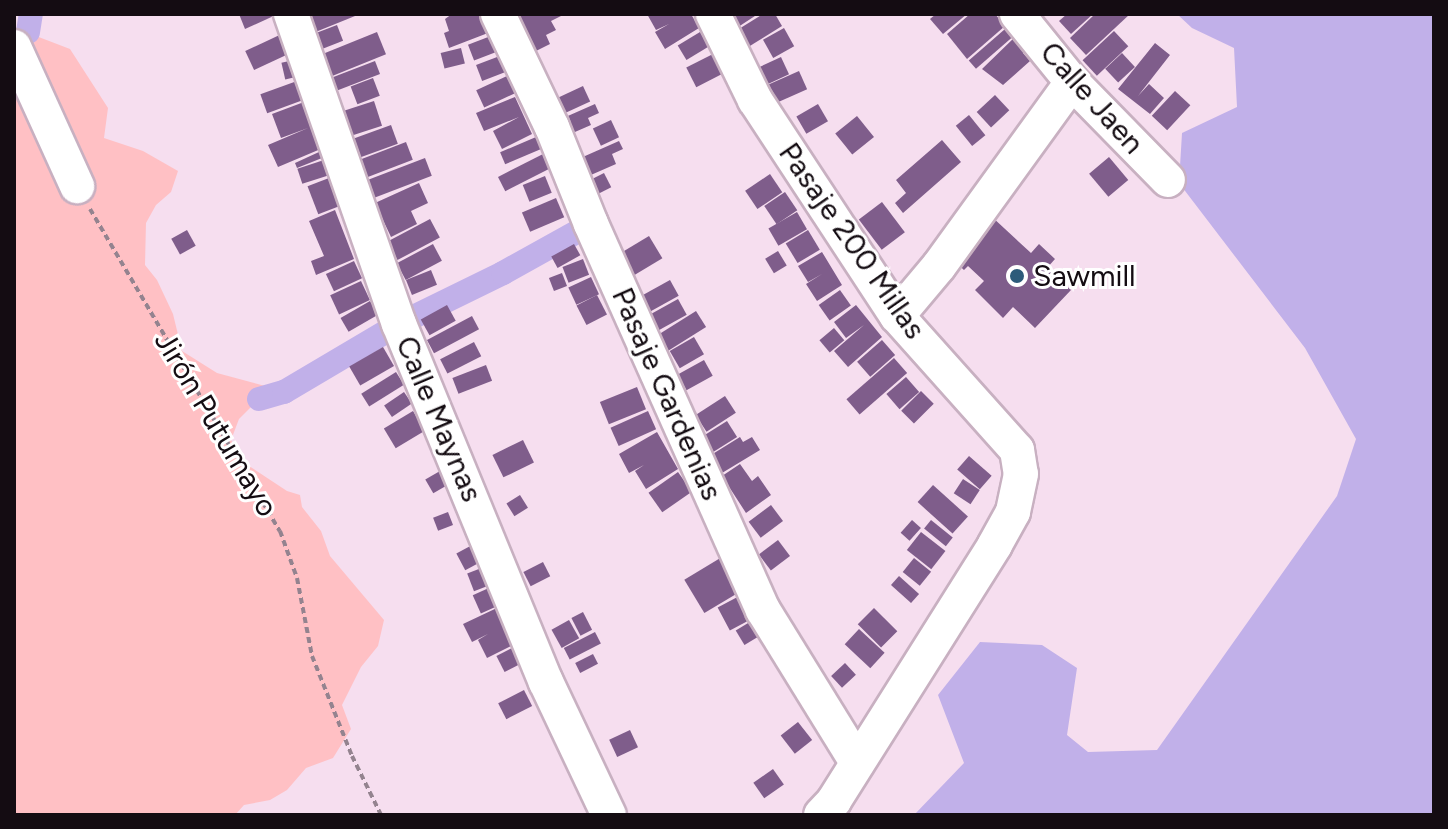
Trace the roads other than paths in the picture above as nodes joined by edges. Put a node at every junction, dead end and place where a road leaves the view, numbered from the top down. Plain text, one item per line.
1 (291, 14) edge
2 (498, 14) edge
3 (713, 14) edge
4 (1017, 14) edge
5 (14, 47) edge
6 (1072, 82) junction
7 (1168, 180) dead end
8 (77, 186) road end
9 (897, 316) junction
10 (857, 762) junction
11 (609, 815) edge
12 (821, 815) edge

1 - 11 street, Calle Maynas
2 - 10 street, Pasaje Gardenias
3 - 9 street, Pasaje 200 Millas
4 - 6 street, Calle Jaen
5 - 8 street
6 - 7 street, Calle Jaen
6 - 9 street
9 - 10 street, Pasaje 200 Millas
10 - 12 street

